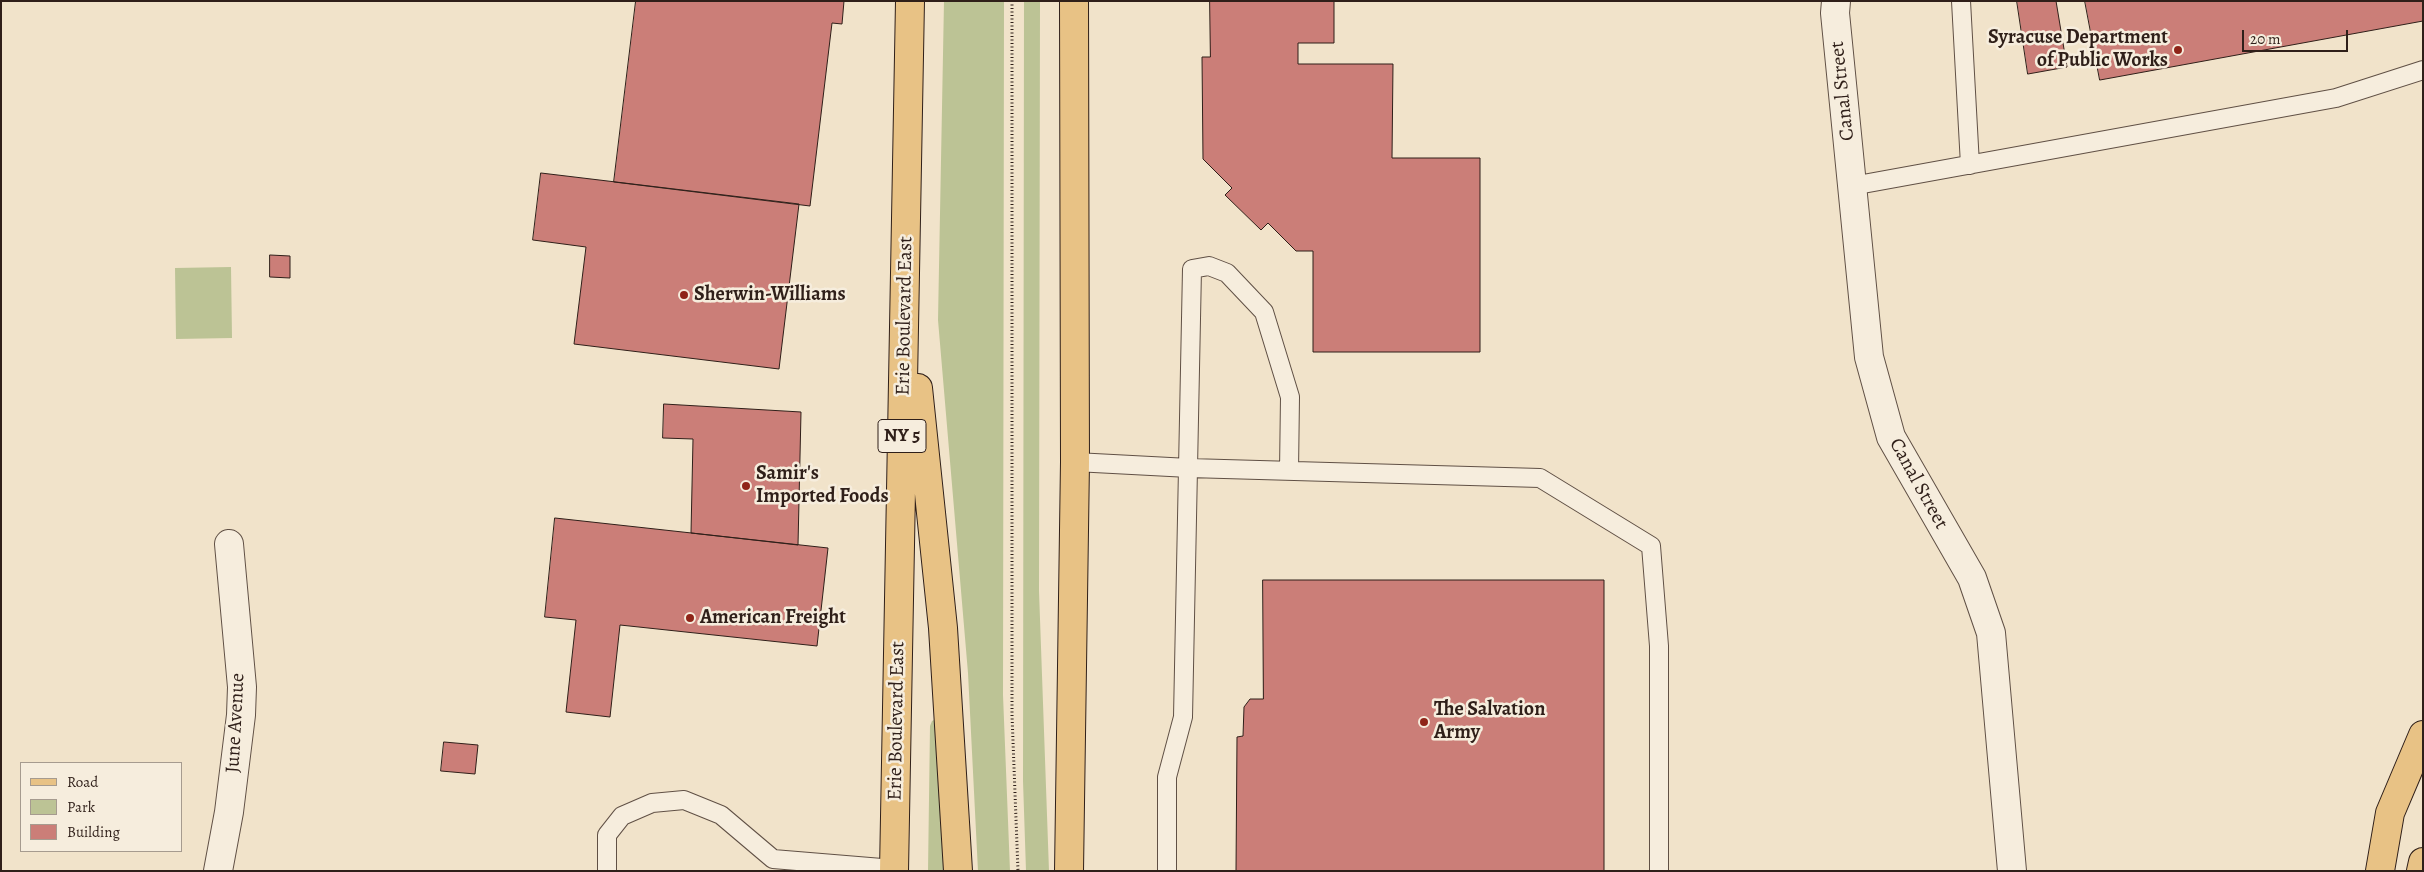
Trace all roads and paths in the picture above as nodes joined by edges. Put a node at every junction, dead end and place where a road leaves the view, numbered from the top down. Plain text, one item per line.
1 (910, 1) edge
2 (1012, 1) edge
3 (1074, 1) edge
4 (1836, 1) edge
5 (1961, 1) edge
6 (2423, 70) edge
7 (1970, 165) junction
8 (1852, 186) junction
9 (906, 267) junction
10 (1075, 462) junction
11 (1189, 468) junction
12 (1289, 471) junction
13 (229, 544) dead end
14 (2423, 736) edge
15 (2423, 862) edge
16 (773, 865) edge
17 (894, 870) edge
18 (218, 871) edge
19 (607, 871) edge
20 (958, 871) edge
21 (1018, 871) edge
22 (1069, 871) edge
23 (1167, 871) edge
24 (1659, 871) edge
25 (2012, 871) edge
26 (2380, 871) edge
27 (2421, 871) edge

1 - 9 main road, Erie Boulevard East / NY 5
2 - 21 path
3 - 10 main road
4 - 8 street, Canal Street
5 - 7 lane
6 - 7 lane
7 - 8 lane
8 - 25 street, Canal Street
9 - 17 main road, Erie Boulevard East / NY 5
9 - 20 main road
10 - 11 lane
10 - 22 main road
11 - 12 lane
11 - 12 lane
11 - 23 lane
12 - 24 lane
13 - 18 street, June Avenue
14 - 26 main road
15 - 27 main road
16 - 17 lane
16 - 19 lane

